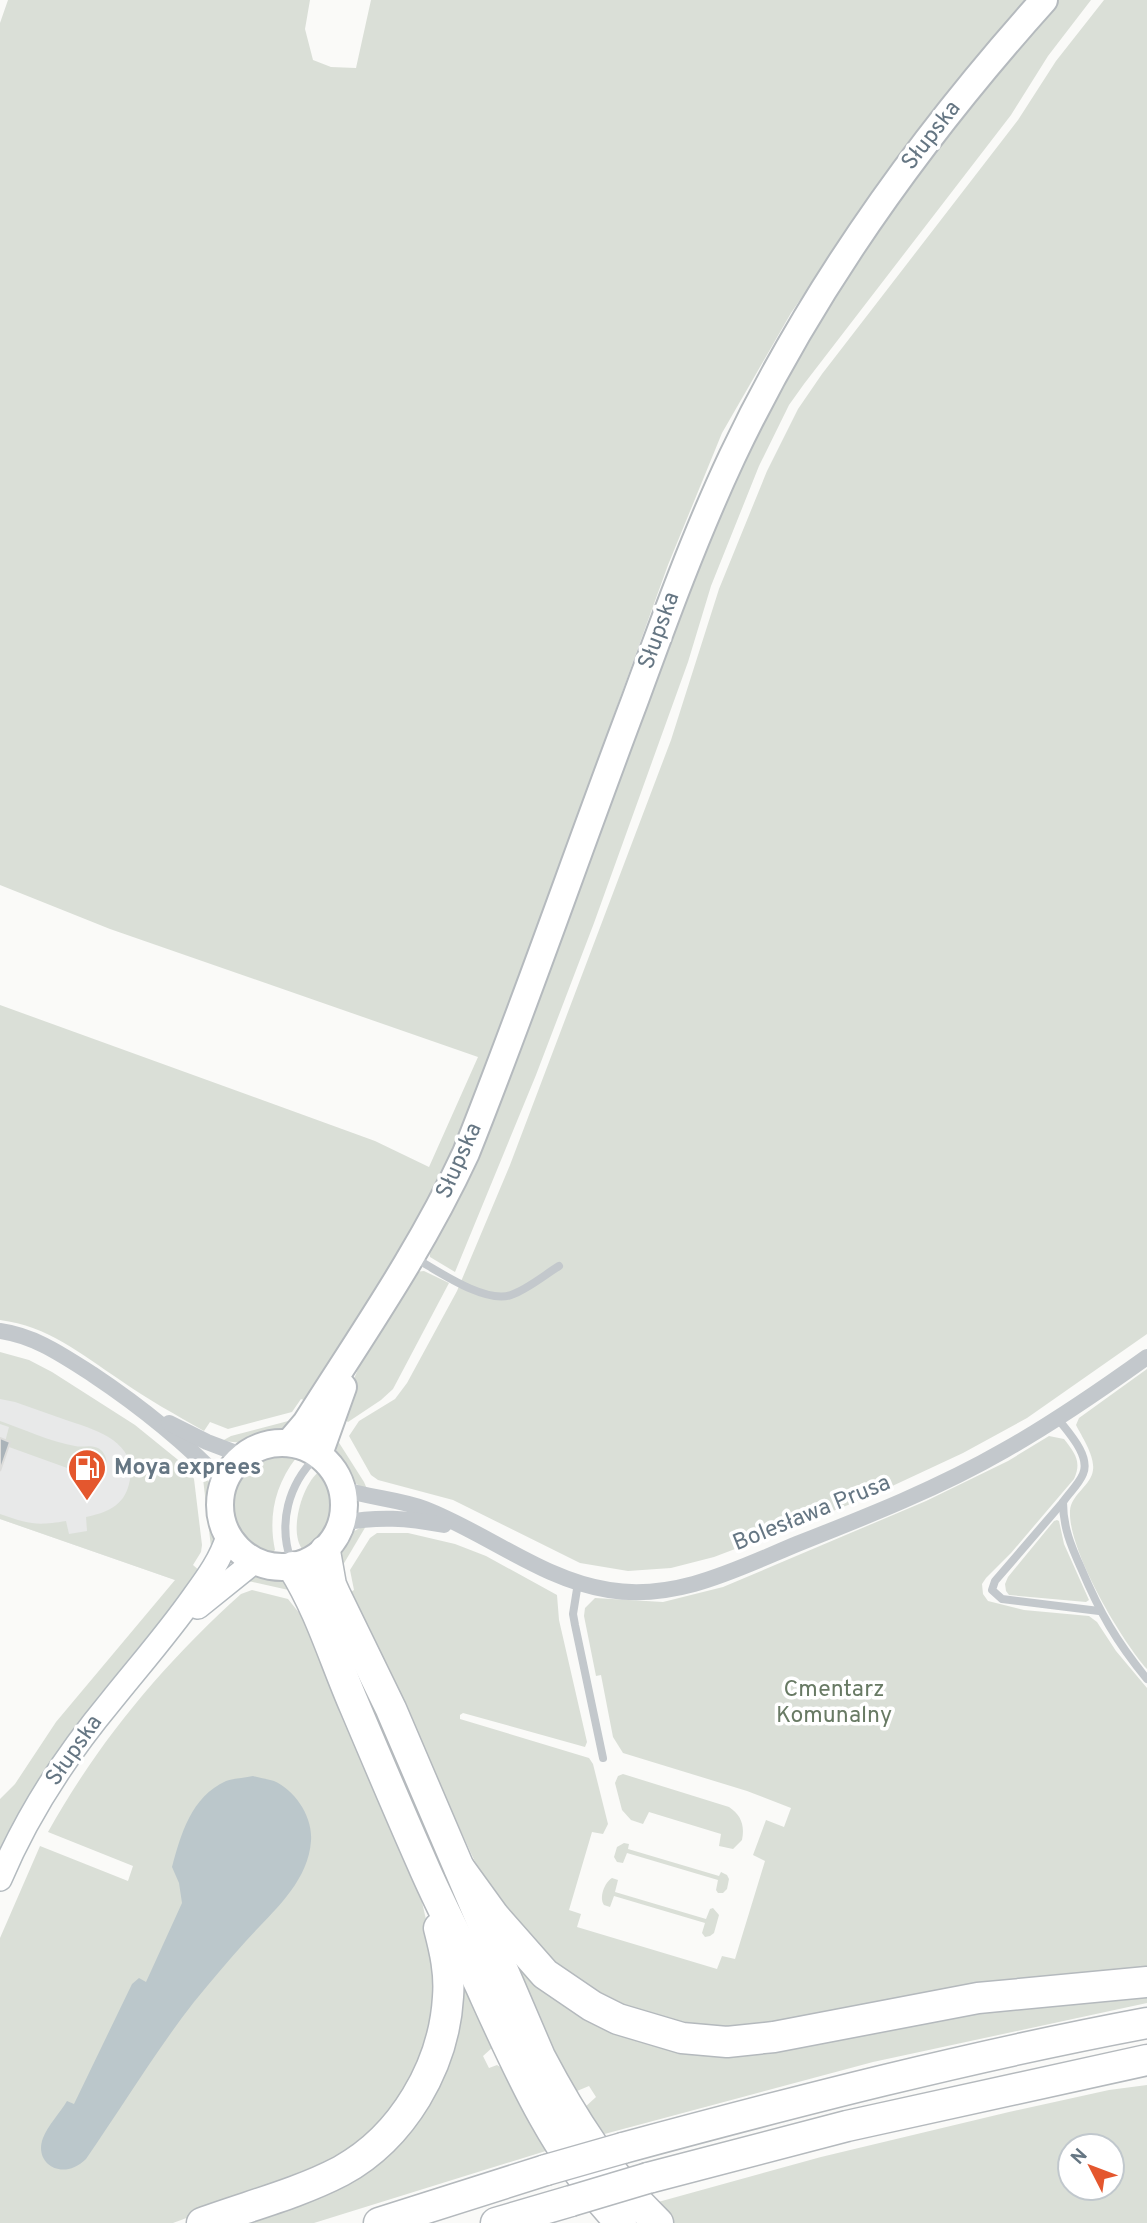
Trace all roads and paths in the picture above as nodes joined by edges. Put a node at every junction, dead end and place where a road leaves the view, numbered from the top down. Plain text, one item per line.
1 (1044, 0) edge
2 (413, 1257) junction
3 (559, 1266) dead end
4 (376, 1315) junction
5 (0, 1331) edge
6 (1147, 1357) edge
7 (148, 1413) junction
8 (1059, 1419) junction
9 (289, 1443) junction
10 (319, 1454) junction
11 (244, 1456) junction
12 (224, 1483) junction
13 (343, 1489) junction
14 (1063, 1502) junction
15 (342, 1523) junction
16 (471, 1530) junction
17 (228, 1536) junction
18 (325, 1550) junction
19 (255, 1561) junction
20 (293, 1567) junction
21 (578, 1583) junction
22 (316, 1609) junction
23 (1099, 1611) junction
24 (167, 1635) junction
25 (339, 1640) dead end
26 (361, 1670) dead end
27 (1147, 1679) edge
28 (391, 1709) junction
29 (603, 1758) dead end
30 (422, 1864) junction
31 (460, 1869) junction
32 (0, 1879) edge
33 (1147, 1982) edge
34 (1147, 2023) edge
35 (1147, 2060) edge
36 (1147, 2076) edge
37 (1016, 2088) junction
38 (202, 2223) edge
39 (379, 2223) edge
40 (496, 2223) edge
41 (621, 2223) edge
42 (658, 2223) edge

1 - 2 main road, Słupska
2 - 3 lane
2 - 4 main road, Słupska
4 - 9 main road, Słupska
4 - 10 main road, Słupska
5 - 7 street
6 - 8 street, Bolesława Prusa
7 - 11 street
7 - 12 street
8 - 14 lane
8 - 21 street, Bolesława Prusa
9 - 10 main road
9 - 11 main road
10 - 13 main road
10 - 20 lane
11 - 12 main road
12 - 17 main road
13 - 15 main road
13 - 16 street, Bolesława Prusa
14 - 23 lane
14 - 23 lane
15 - 16 street, Bolesława Prusa
15 - 18 main road
16 - 21 street, Bolesława Prusa
17 - 19 main road
17 - 24 main road, Słupska
18 - 20 main road
18 - 28 highway
19 - 20 main road
19 - 24 main road, Słupska
20 - 22 highway
21 - 29 lane
22 - 25 lane
22 - 30 highway
23 - 27 lane
24 - 32 main road, Słupska
26 - 28 lane
28 - 31 highway
30 - 38 highway
30 - 41 highway
31 - 33 highway
31 - 42 highway
34 - 39 highway, bridge
35 - 37 highway
36 - 37 highway
37 - 40 highway, bridge

